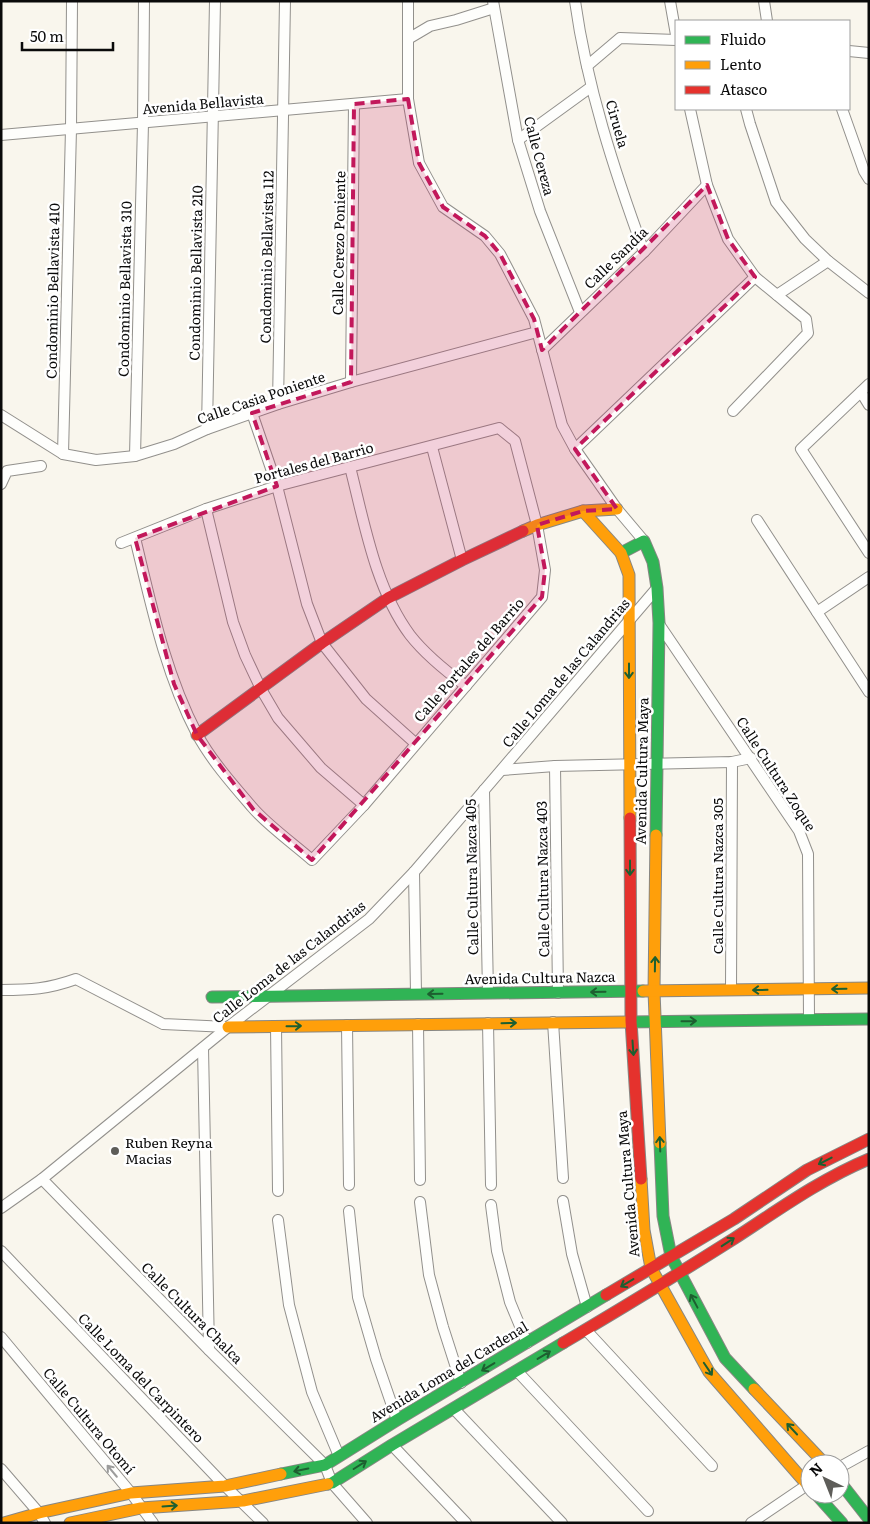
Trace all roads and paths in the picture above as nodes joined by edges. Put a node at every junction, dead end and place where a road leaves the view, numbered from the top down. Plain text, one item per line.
1 (72, 1) edge
2 (144, 1) edge
3 (215, 1) edge
4 (286, 1) edge
5 (408, 1) edge
6 (575, 1) edge
7 (670, 1) edge
8 (764, 1) edge
9 (494, 5) edge
10 (767, 20) edge
11 (675, 29) edge
12 (408, 39) junction
13 (675, 40) edge
14 (850, 51) edge
15 (869, 53) edge
16 (587, 66) junction
17 (591, 87) junction
18 (408, 99) junction
19 (354, 104) junction
20 (284, 110) junction
21 (690, 110) edge
22 (746, 110) edge
23 (842, 110) edge
24 (213, 116) junction
25 (144, 123) junction
26 (71, 129) junction
27 (1, 136) edge
28 (518, 140) junction
29 (869, 179) edge
30 (707, 185) junction
31 (644, 252) junction
32 (828, 261) junction
33 (755, 277) junction
34 (869, 293) edge
35 (777, 295) junction
36 (580, 312) junction
37 (537, 332) junction
38 (542, 350) junction
39 (352, 382) junction
40 (869, 384) edge
41 (860, 392) junction
42 (278, 404) junction
43 (869, 405) edge
44 (733, 411) dead end
45 (252, 413) junction
46 (1, 415) edge
47 (207, 430) junction
48 (515, 441) joint
49 (432, 446) junction
50 (575, 449) junction
51 (63, 454) junction
52 (135, 456) junction
53 (41, 466) dead end
54 (350, 467) junction
55 (1, 484) edge
56 (277, 486) junction
57 (617, 508) junction
58 (206, 509) junction
59 (583, 511) junction
60 (757, 520) dead end
61 (538, 525) junction
62 (135, 538) junction
63 (644, 541) junction
64 (121, 543) dead end
65 (621, 553) junction
66 (869, 553) edge
67 (462, 560) junction
68 (869, 577) edge
69 (656, 588) junction
70 (388, 598) junction
71 (817, 612) junction
72 (628, 622) junction
73 (659, 623) junction
74 (322, 644) junction
75 (466, 686) junction
76 (261, 689) junction
77 (869, 692) edge
78 (197, 735) junction
79 (415, 743) junction
80 (751, 758) junction
81 (732, 762) junction
82 (629, 764) junction
83 (656, 764) junction
84 (555, 766) junction
85 (502, 770) junction
86 (484, 790) junction
87 (364, 804) junction
88 (414, 872) junction
89 (869, 988) edge
90 (809, 989) junction
91 (1, 990) edge
92 (731, 990) junction
93 (654, 991) junction
94 (558, 992) junction
95 (630, 992) junction
96 (488, 993) junction
97 (416, 994) junction
98 (212, 997) dead end
99 (268, 997) junction
100 (869, 1019) edge
101 (809, 1020) junction
102 (655, 1021) junction
103 (553, 1022) junction
104 (631, 1022) junction
105 (488, 1023) junction
106 (418, 1024) junction
107 (347, 1025) junction
108 (228, 1026) junction
109 (276, 1026) junction
110 (203, 1048) junction
111 (869, 1138) edge
112 (846, 1150) junction
113 (869, 1159) edge
114 (852, 1166) junction
115 (807, 1170) junction
116 (563, 1178) dead end
117 (42, 1179) junction
118 (420, 1180) dead end
119 (349, 1185) dead end
120 (491, 1185) dead end
121 (814, 1187) junction
122 (278, 1191) dead end
123 (420, 1202) dead end
124 (563, 1202) dead end
125 (491, 1205) dead end
126 (1, 1208) edge
127 (349, 1211) dead end
128 (278, 1220) dead end
129 (1, 1251) edge
130 (672, 1256) junction
131 (651, 1268) junction
132 (679, 1273) junction
133 (659, 1286) junction
134 (587, 1307) junction
135 (586, 1330) junction
136 (1, 1338) edge
137 (527, 1343) junction
138 (210, 1350) junction
139 (517, 1371) junction
140 (462, 1383) junction
141 (454, 1409) junction
142 (397, 1420) junction
143 (392, 1444) junction
144 (869, 1452) edge
145 (816, 1454) edge
146 (339, 1456) junction
147 (850, 1462) edge
148 (325, 1465) junction
149 (712, 1466) dead end
150 (1, 1468) edge
151 (800, 1475) edge
152 (332, 1483) junction
153 (225, 1486) junction
154 (800, 1491) edge
155 (131, 1493) junction
156 (850, 1495) edge
157 (243, 1502) junction
158 (825, 1504) edge
159 (141, 1508) junction
160 (648, 1511) dead end
161 (42, 1518) edge
162 (869, 1519) edge
163 (260, 1522) edge
164 (4, 1523) edge
165 (70, 1523) edge
166 (153, 1523) edge
167 (367, 1523) edge
168 (466, 1523) edge
169 (562, 1523) edge
170 (751, 1523) edge
171 (842, 1523) edge

1 - 26 street, Condominio Bellavista 410
2 - 25 street, Condominio Bellavista 310
3 - 24 street, Condominio Bellavista 210
4 - 20 street, Condominio Bellavista 112
5 - 12 street, Avenida Cultura Maya
6 - 16 street, Ciruela
7 - 11 street
8 - 10 street
9 - 12 street
9 - 28 street, Calle Cereza
12 - 18 street, Avenida Cultura Maya
13 - 16 street
14 - 15 street
16 - 17 street, Ciruela
17 - 28 street
17 - 31 street, Ciruela
18 - 19 street, Avenida Bellavista
18 - 37 street, Avenida Cultura Maya
19 - 20 street, Avenida Bellavista
19 - 39 street, Calle Cerezo Poniente
20 - 24 street, Avenida Bellavista
20 - 42 street, Condominio Bellavista 112
21 - 30 street
22 - 32 street
23 - 29 street
24 - 25 street, Avenida Bellavista
24 - 47 street, Condominio Bellavista 210
25 - 26 street, Avenida Bellavista
25 - 52 street, Condominio Bellavista 310
26 - 27 street, Avenida Bellavista
26 - 51 street, Condominio Bellavista 410
28 - 36 street, Calle Cereza
30 - 31 street, Calle Sandía
30 - 33 street
31 - 36 street, Calle Sandía
32 - 34 street
32 - 35 street
33 - 35 street
33 - 50 street
35 - 44 street
36 - 38 street, Calle Sandía
37 - 38 street, Avenida Cultura Maya
37 - 39 street, Calle Casia Poniente
38 - 50 street, Avenida Cultura Maya
39 - 42 street, Calle Casia Poniente
40 - 41 street
41 - 43 street
41 - 66 street
42 - 45 street, Calle Casia Poniente
45 - 47 street, Calle Casia Poniente
45 - 56 street
46 - 51 street, Calle Casia Poniente
47 - 52 street, Calle Casia Poniente
48 - 49 street, Portales del Barrio
48 - 61 street, Calle Portales del Barrio
49 - 54 street, Portales del Barrio
49 - 67 street
50 - 57 street, Avenida Cultura Maya
51 - 52 street, Calle Casia Poniente
53 - 55 street
54 - 56 street, Portales del Barrio
54 - 70 street
56 - 58 street, Portales del Barrio
56 - 74 street
57 - 59 street
57 - 63 street, Avenida Cultura Maya
58 - 62 street, Portales del Barrio
58 - 76 street
59 - 61 street
59 - 65 street, Avenida Cultura Maya
60 - 71 street
61 - 67 street
61 - 75 street, Calle Portales del Barrio
62 - 64 street, Portales del Barrio
62 - 78 street
63 - 65 street
63 - 69 street, Avenida Cultura Maya
65 - 72 street, Avenida Cultura Maya
67 - 70 street
68 - 71 street
69 - 72 street, Calle Loma de las Calandrias
69 - 73 street, Avenida Cultura Maya
70 - 74 street
70 - 75 street
71 - 77 street
72 -> 82 street, Avenida Cultura Maya
72 - 85 street, Calle Loma de las Calandrias
73 - 80 street, Calle Cultura Zoque
73 - 83 street, Avenida Cultura Maya
74 - 76 street
74 - 79 street
75 - 79 street, Calle Portales del Barrio
76 - 78 street
76 - 87 street
78 - 87 street, Calle Portales del Barrio
79 - 87 street, Calle Portales del Barrio
80 - 81 street
80 - 90 street, Calle Cultura Zoque
81 - 83 street
81 - 92 street, Calle Cultura Nazca 305
82 - 83 street
82 - 84 street
82 -> 95 street, Avenida Cultura Maya
93 -> 83 street, Avenida Cultura Maya
84 - 85 street
84 - 94 street, Calle Cultura Nazca 403
85 - 86 street, Calle Loma de las Calandrias
86 - 88 street, Calle Loma de las Calandrias
86 - 96 street, Calle Cultura Nazca 405
88 - 97 street
88 - 99 street, Calle Loma de las Calandrias
89 -> 90 street, Avenida Cultura Nazca
90 -> 92 street, Avenida Cultura Nazca
90 - 101 street, Calle Cultura Zoque
91 - 108 street
92 - 93 street, Avenida Cultura Nazca
93 - 95 street, Avenida Cultura Nazca
93 - 102 street, Avenida Cultura Maya
95 -> 94 street, Avenida Cultura Nazca
94 - 96 street, Avenida Cultura Nazca
95 - 104 street, Avenida Cultura Maya
96 -> 97 street, Avenida Cultura Nazca
97 - 99 street, Avenida Cultura Nazca
98 - 99 street, Avenida Cultura Nazca
99 - 108 street, Calle Loma de las Calandrias
100 - 101 street
102 -> 101 street
102 - 104 street
130 -> 102 street, Avenida Cultura Maya
103 - 104 street
105 -> 103 street
103 - 116 street
104 -> 131 street, Avenida Cultura Maya
105 - 106 street
105 - 120 street
106 - 107 street
106 - 118 street
109 -> 107 street
107 - 119 street
108 - 109 street
108 - 110 street, Calle Loma de las Calandrias
109 - 122 street
110 - 117 street, Calle Loma de las Calandrias
110 - 138 street
111 - 112 street, Avenida Loma del Cardenal
112 - 114 street
112 -> 115 street, Avenida Loma del Cardenal
113 - 114 street
114 - 121 street
115 - 121 street
115 - 130 street, Avenida Loma del Cardenal
117 - 126 street, Calle Loma de las Calandrias
117 - 138 street, Calle Cultura Chalca
132 -> 121 street
123 - 140 street
124 - 134 street
125 - 137 street
127 - 142 street
128 - 146 street
129 - 153 street, Calle Loma del Carpintero
130 - 131 street, Avenida Loma del Cardenal
130 - 132 street, Avenida Cultura Maya
131 - 133 street, Avenida Cultura Maya
131 -> 134 street, Avenida Loma del Cardenal
132 - 133 street
145 -> 132 street, Avenida Cultura Maya
133 - 135 street
133 -> 151 street, Avenida Cultura Maya
134 - 137 street, Avenida Loma del Cardenal
139 -> 135 street
135 - 149 street
155 -> 136 street, Calle Cultura Otomí
137 -> 140 street, Avenida Loma del Cardenal
138 - 148 street, Calle Cultura Chalca
139 - 141 street
139 - 160 street
140 - 142 street, Avenida Loma del Cardenal
141 - 143 street
141 - 169 street
142 - 146 street, Avenida Loma del Cardenal
152 -> 143 street
143 - 168 street
144 - 147 street
146 - 148 street, Avenida Loma del Cardenal
148 - 152 street
148 -> 153 street, Avenida Loma del Cardenal
150 - 161 street
152 - 157 street
152 - 167 street
153 - 155 street, Avenida Loma del Cardenal
153 - 157 street, Calle Loma del Carpintero
154 - 170 street
155 - 159 street, Calle Cultura Otomí
155 - 161 street, Avenida Loma del Cardenal
156 - 162 street
159 -> 157 street
157 - 163 street, Calle Loma del Carpintero
158 - 171 street
159 - 165 street
159 - 166 street, Calle Cultura Otomí
161 - 164 street, Avenida Loma del Cardenal

